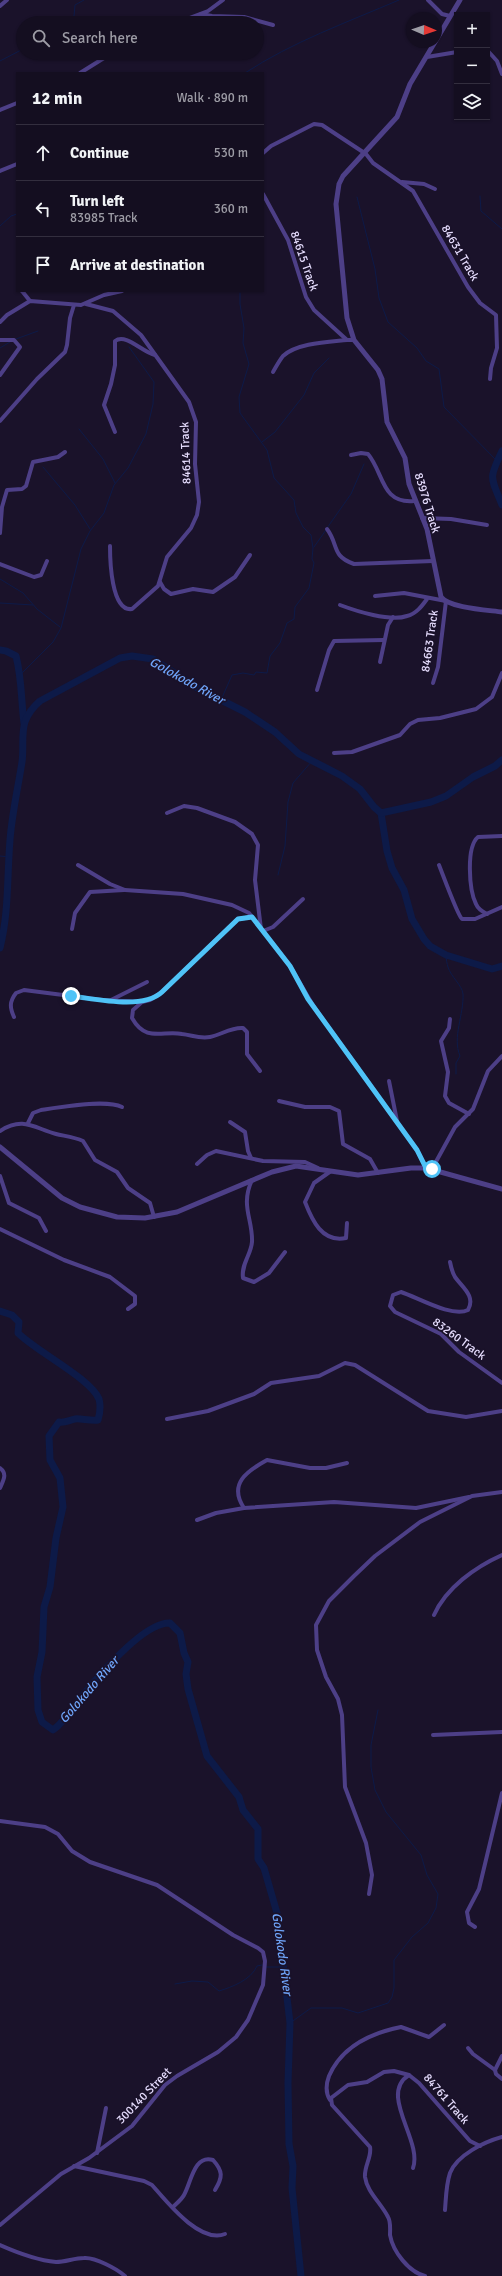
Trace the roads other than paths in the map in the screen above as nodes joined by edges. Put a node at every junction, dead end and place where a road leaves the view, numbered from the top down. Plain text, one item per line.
1 (7, 0) edge
2 (223, 0) edge
3 (428, 0) edge
4 (460, 0) edge
5 (0, 6) edge
6 (200, 14) junction
7 (195, 16) edge
8 (212, 16) edge
9 (450, 16) junction
10 (264, 23) edge
11 (273, 25) dead end
12 (454, 52) edge
13 (490, 53) edge
14 (427, 57) junction
15 (101, 60) edge
16 (82, 72) edge
17 (502, 74) edge
18 (16, 103) edge
19 (0, 110) edge
20 (264, 152) edge
21 (366, 154) junction
22 (16, 164) edge
23 (0, 170) edge
24 (398, 181) junction
25 (436, 189) dead end
26 (264, 196) edge
27 (23, 292) edge
28 (118, 292) edge
29 (30, 301) junction
30 (86, 304) junction
31 (74, 305) junction
32 (0, 322) edge
33 (0, 340) edge
34 (347, 340) junction
35 (354, 340) junction
36 (155, 355) junction
37 (273, 372) dead end
38 (0, 374) edge
39 (490, 379) dead end
40 (0, 422) edge
41 (115, 432) dead end
42 (65, 452) dead end
43 (351, 455) dead end
44 (414, 501) junction
45 (422, 518) junction
46 (487, 525) dead end
47 (327, 529) dead end
48 (0, 533) edge
49 (110, 546) dead end
50 (250, 555) dead end
51 (47, 561) dead end
52 (433, 561) junction
53 (0, 564) edge
54 (160, 582) junction
55 (375, 596) dead end
56 (428, 598) junction
57 (446, 601) junction
58 (340, 606) dead end
59 (502, 612) edge
60 (393, 617) junction
61 (384, 640) junction
62 (380, 662) dead end
63 (502, 673) edge
64 (433, 683) dead end
65 (317, 690) dead end
66 (334, 753) dead end
67 (166, 813) dead end
68 (502, 836) edge
69 (78, 865) dead end
70 (438, 866) dead end
71 (125, 890) junction
72 (303, 899) dead end
73 (502, 907) edge
74 (487, 914) junction
75 (252, 917) junction
76 (72, 929) dead end
77 (262, 930) junction
78 (147, 982) dead end
79 (110, 1000) junction
80 (142, 1002) junction
81 (14, 1018) dead end
82 (450, 1018) dead end
83 (502, 1056) edge
84 (260, 1071) dead end
85 (389, 1081) dead end
86 (279, 1101) dead end
87 (122, 1107) dead end
88 (469, 1114) junction
89 (397, 1121) junction
90 (230, 1122) dead end
91 (28, 1123) junction
92 (0, 1131) edge
93 (0, 1147) edge
94 (252, 1158) junction
95 (197, 1164) dead end
96 (318, 1168) junction
97 (426, 1168) junction
98 (432, 1169) junction
99 (332, 1171) junction
100 (378, 1173) junction
101 (0, 1176) edge
102 (252, 1180) junction
103 (502, 1189) edge
104 (154, 1216) junction
105 (347, 1223) dead end
106 (0, 1229) edge
107 (46, 1231) dead end
108 (285, 1252) dead end
109 (450, 1262) dead end
110 (128, 1309) dead end
111 (502, 1383) edge
112 (502, 1411) edge
113 (167, 1419) dead end
114 (347, 1463) dead end
115 (0, 1468) edge
116 (0, 1488) edge
117 (502, 1492) edge
118 (472, 1496) junction
119 (244, 1508) junction
120 (197, 1520) dead end
121 (502, 1555) edge
122 (434, 1616) dead end
123 (502, 1732) edge
124 (433, 1735) dead end
125 (502, 1793) edge
126 (0, 1821) edge
127 (369, 1894) dead end
128 (475, 1926) dead end
129 (444, 2025) dead end
130 (468, 2048) dead end
131 (502, 2056) edge
132 (495, 2070) junction
133 (409, 2075) junction
134 (502, 2079) edge
135 (330, 2100) junction
136 (106, 2108) dead end
137 (502, 2137) edge
138 (480, 2146) junction
139 (97, 2153) junction
140 (74, 2166) junction
141 (413, 2168) dead end
142 (215, 2190) dead end
143 (173, 2207) junction
144 (445, 2210) dead end
145 (0, 2225) edge
146 (225, 2234) dead end
147 (0, 2244) edge
148 (125, 2276) edge
149 (425, 2276) edge

1 - 5 street
2 - 6 street
3 - 9 street
4 - 9 street
6 - 7 street
6 - 8 street
9 - 14 street
10 - 11 street
12 - 14 street
13 - 17 street
14 - 21 street
15 - 16 street
18 - 19 street
20 - 21 street, 84631 Track
21 - 24 street, 84631 Track
21 - 35 street
22 - 23 street
24 - 25 street
24 - 39 street, 84631 Track
26 - 34 street, 84615 Track
27 - 29 street
28 - 30 street
29 - 31 street
29 - 32 street
30 - 31 street
30 - 36 street, 84614 Track
31 - 40 street
33 - 38 street
34 - 35 street
34 - 37 street
35 - 44 street, 83976 Track
36 - 41 street
36 - 54 street, 84614 Track
42 - 48 street
43 - 44 street
44 - 45 street, 83976 Track
45 - 46 street
45 - 52 street, 83976 Track
47 - 52 street
49 - 54 street, 84614 Track
50 - 54 street
51 - 53 street
52 - 57 street, 83976 Track
55 - 56 street
56 - 57 street
56 - 60 street
57 - 59 street
57 - 64 street, 84663 Track
58 - 60 street
60 - 61 street
61 - 62 street
61 - 65 street
63 - 66 street
67 - 77 street
68 - 74 street
69 - 71 street
70 - 74 street
71 - 75 street
71 - 76 street
72 - 77 street
73 - 74 street
75 - 77 street
75 - 80 street
77 - 89 street
78 - 79 street
79 - 80 street
79 - 81 street
80 - 84 street
82 - 88 street
83 - 88 street
85 - 89 street
86 - 100 street
87 - 91 street
88 - 98 street
89 - 97 street
90 - 94 street
91 - 92 street
91 - 104 street
93 - 104 street
94 - 95 street
94 - 96 street
96 - 99 street
96 - 102 street
97 - 98 street
97 - 100 street
98 - 103 street
99 - 100 street
99 - 105 street
101 - 107 street
102 - 104 street
102 - 108 street
106 - 110 street
109 - 111 street, 83260 Track
112 - 113 street
114 - 119 street
115 - 116 street
117 - 118 street
118 - 119 street
118 - 127 street
119 - 120 street
121 - 122 street
123 - 124 street
125 - 128 street
126 - 139 street, 300140 Street
129 - 135 street
130 - 132 street
131 - 132 street
132 - 134 street
133 - 135 street, 84761 Track
133 - 138 street, 84761 Track
133 - 141 street
135 - 149 street
136 - 139 street
137 - 138 street
138 - 144 street
139 - 140 street, 300140 Street
140 - 143 street
140 - 145 street, 300140 Street
142 - 143 street
143 - 146 street
147 - 148 street

